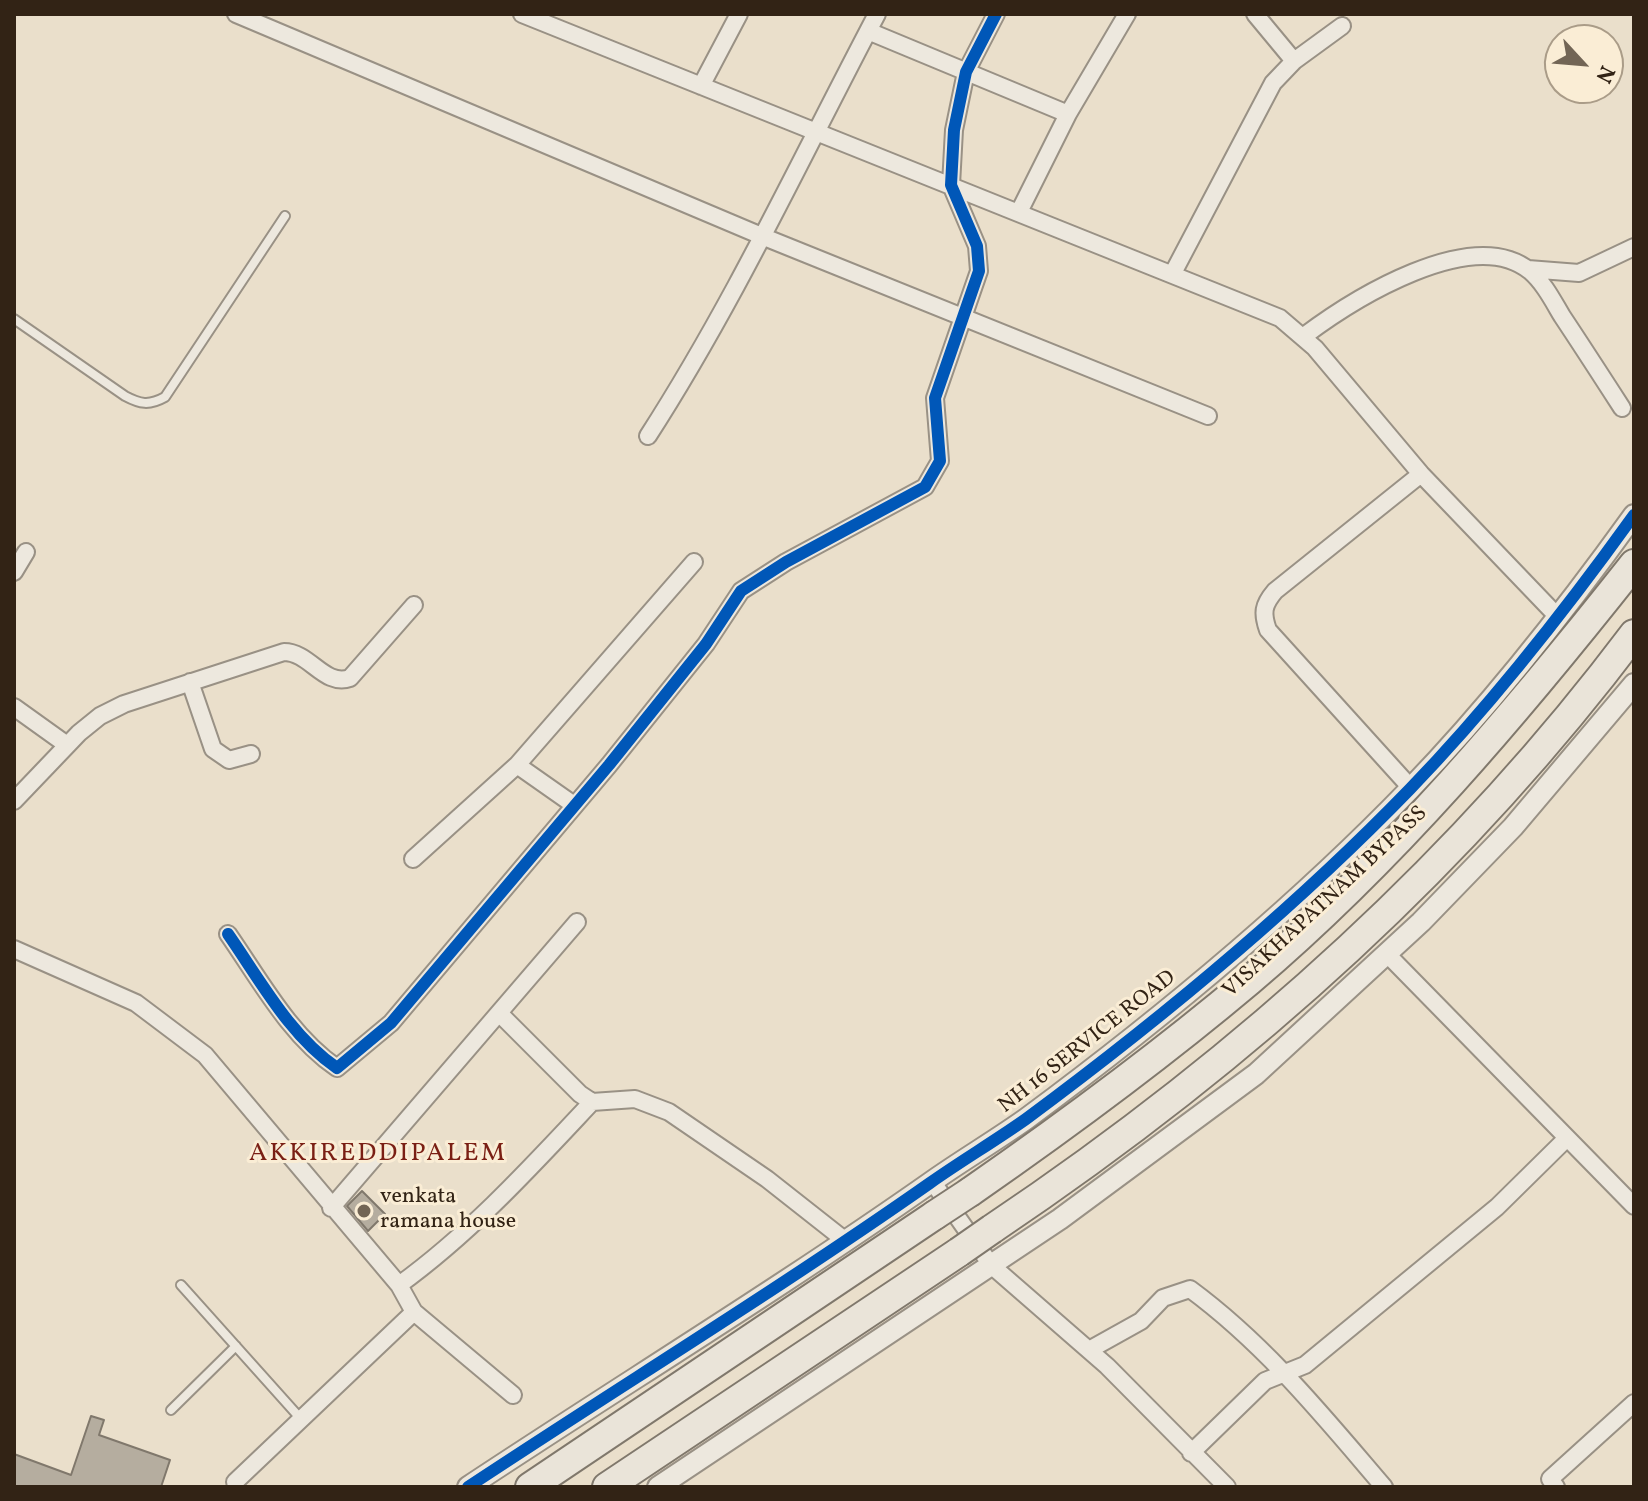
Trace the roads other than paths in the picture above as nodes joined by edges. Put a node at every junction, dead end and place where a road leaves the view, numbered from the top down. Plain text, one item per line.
1 (236, 14) edge
2 (522, 14) edge
3 (739, 14) edge
4 (877, 14) edge
5 (996, 14) edge
6 (1127, 14) edge
7 (1255, 14) edge
8 (1342, 26) dead end
9 (868, 31) junction
10 (1294, 61) junction
11 (966, 72) junction
12 (701, 86) junction
13 (1068, 114) junction
14 (816, 131) junction
15 (951, 185) junction
16 (1019, 212) junction
17 (285, 216) dead end
18 (764, 237) junction
19 (1634, 247) edge
20 (1528, 269) junction
21 (1173, 273) junction
22 (964, 318) junction
23 (14, 319) edge
24 (1304, 336) junction
25 (1622, 408) dead end
26 (1208, 416) dead end
27 (648, 436) dead end
28 (1421, 474) junction
29 (1634, 515) edge
30 (26, 552) dead end
31 (694, 562) dead end
32 (1634, 564) edge
33 (14, 572) edge
34 (414, 605) dead end
35 (1559, 618) junction
36 (1634, 634) edge
37 (190, 682) junction
38 (1634, 684) edge
39 (14, 707) edge
40 (67, 745) junction
41 (251, 754) dead end
42 (517, 765) junction
43 (1411, 788) junction
44 (14, 801) edge
45 (574, 805) junction
46 (413, 859) dead end
47 (577, 922) dead end
48 (228, 934) dead end
49 (14, 949) edge
50 (1387, 954) junction
51 (499, 1013) junction
52 (592, 1102) junction
53 (1566, 1139) junction
54 (932, 1181) junction
55 (1634, 1206) edge
56 (331, 1208) junction
57 (847, 1242) junction
58 (991, 1265) junction
59 (181, 1285) dead end
60 (399, 1285) junction
61 (414, 1312) junction
62 (236, 1346) junction
63 (1089, 1350) junction
64 (1286, 1373) junction
65 (513, 1395) dead end
66 (1634, 1403) edge
67 (171, 1410) dead end
68 (301, 1419) junction
69 (1191, 1453) junction
70 (235, 1482) dead end
71 (1549, 1484) edge
72 (468, 1487) edge
73 (530, 1487) edge
74 (607, 1487) edge
75 (658, 1487) edge
76 (1227, 1487) edge
77 (1384, 1487) edge

1 - 18 street
2 - 12 street
3 - 12 street
4 - 9 street
5 - 11 street
6 - 13 street
7 - 10 street
8 - 10 street
9 - 11 street
9 - 14 street
10 - 21 street
11 - 13 street
11 - 15 street
12 - 14 street
13 - 16 street
14 - 15 street
14 - 18 street
15 - 16 street
15 - 22 street
16 - 21 street
17 - 23 lane
18 - 22 street
18 - 27 street
19 - 20 street
20 - 24 street
20 - 25 street
21 - 24 street
22 - 26 street
22 - 45 street
24 - 28 street
28 - 35 street
28 - 43 street
29 - 35 street, NH 16 SERVICE ROAD
30 - 33 street
31 - 42 street
32 - 73 highway, VISAKHAPATNAM BYPASS, bridge
34 - 37 street
35 - 43 street, NH 16 SERVICE ROAD
36 - 74 highway, VISAKHAPATNAM BYPASS, bridge
37 - 40 street
37 - 41 street
38 - 50 street
39 - 40 street
40 - 44 street
42 - 45 street
42 - 46 street
43 - 54 street, NH 16 SERVICE ROAD
45 - 48 street
47 - 51 street
49 - 56 street
50 - 53 street
50 - 58 street
51 - 52 street
51 - 56 street
52 - 57 street
52 - 60 street
53 - 55 street
53 - 64 street
54 - 57 street, NH 16 SERVICE ROAD
54 - 58 street
56 - 60 street
57 - 72 street, NH 16 SERVICE ROAD
58 - 63 street
58 - 75 street
59 - 62 lane
60 - 61 street
61 - 65 street
61 - 68 street
62 - 67 lane
62 - 68 lane
63 - 64 street
63 - 69 street
64 - 69 street
64 - 77 street
66 - 71 street
68 - 70 street
69 - 76 street

